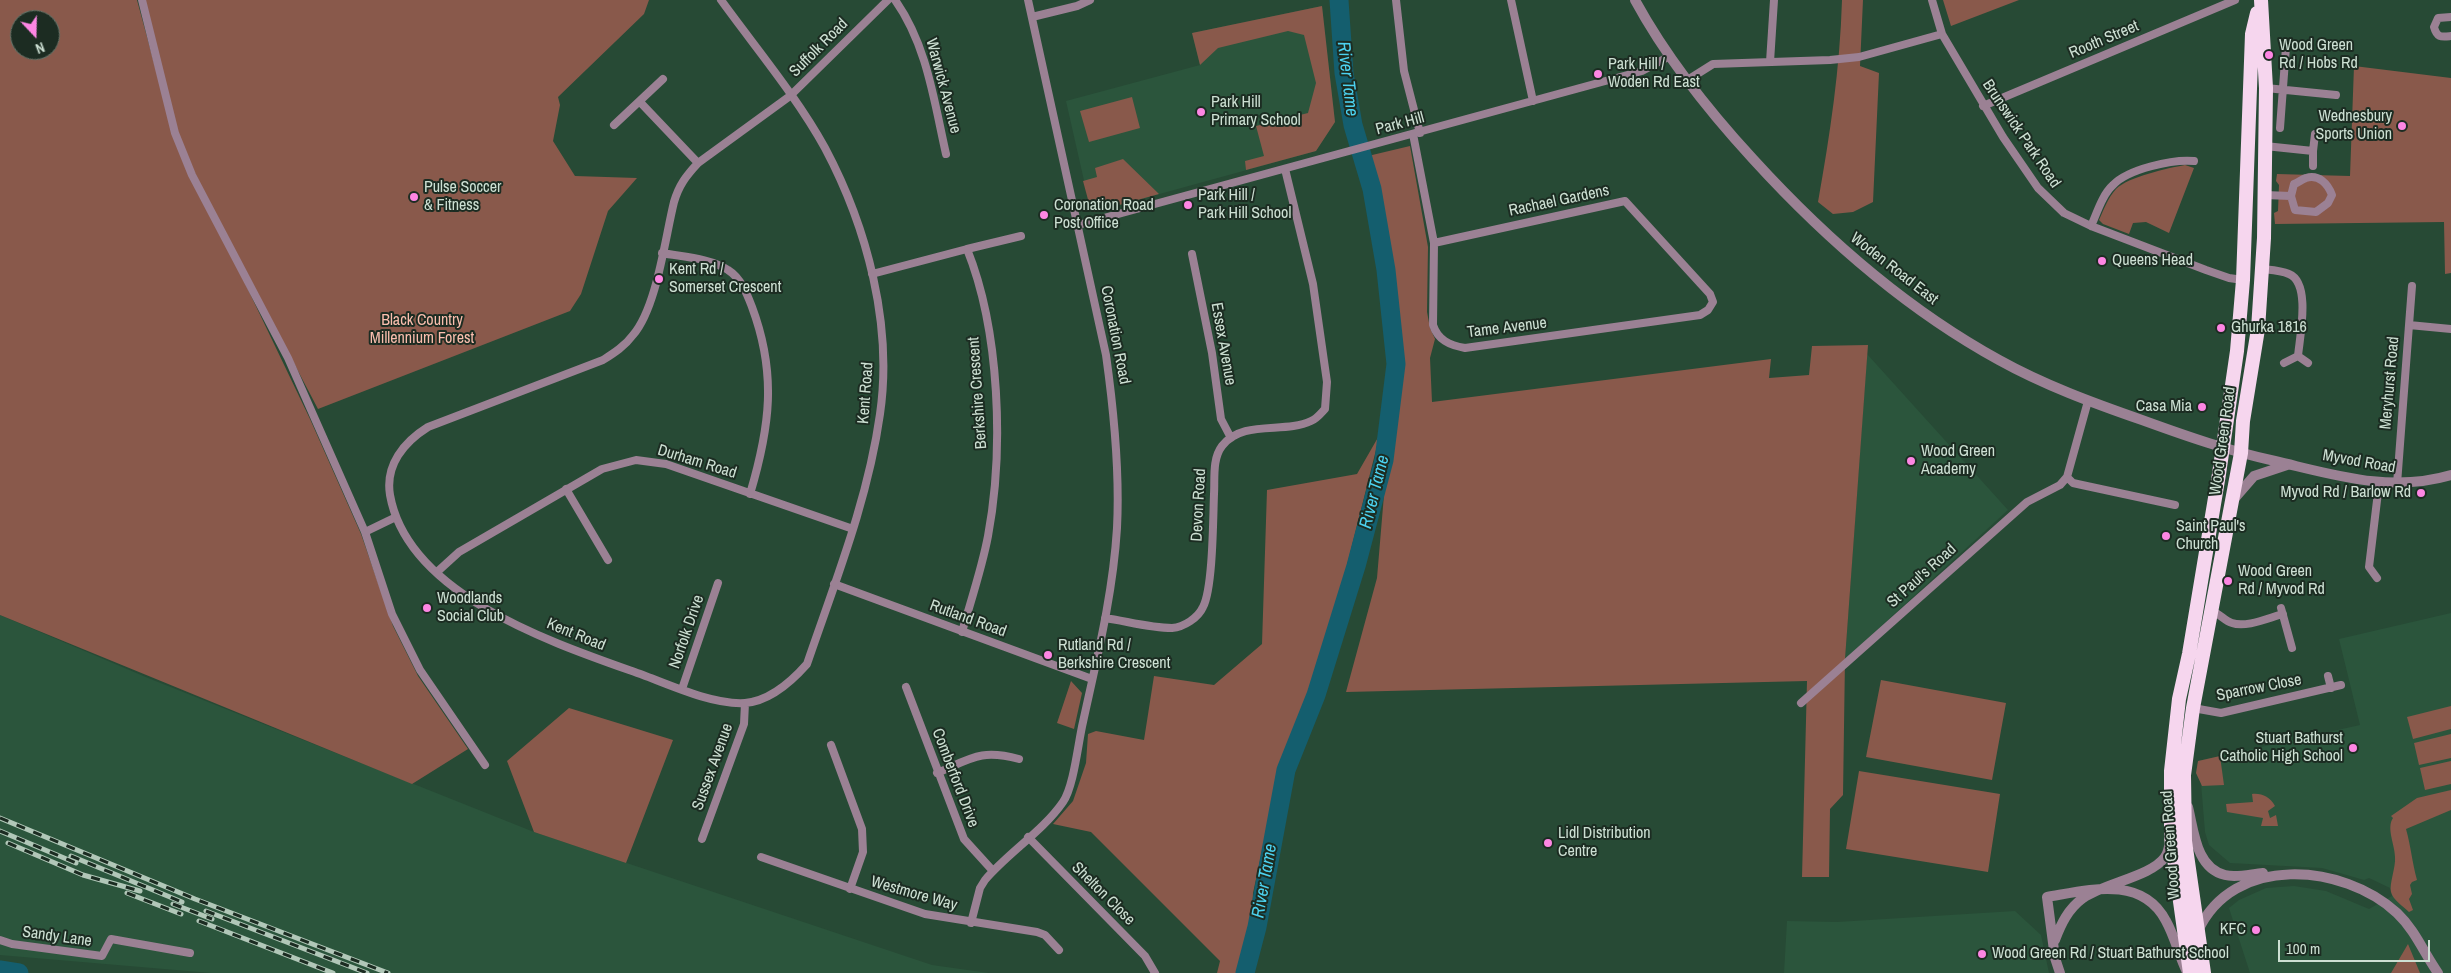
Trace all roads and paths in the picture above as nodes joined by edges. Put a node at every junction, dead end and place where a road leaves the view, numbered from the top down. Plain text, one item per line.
1 (142, 0) edge
2 (732, 0) edge
3 (888, 0) edge
4 (895, 0) edge
5 (1028, 0) edge
6 (1090, 0) edge
7 (1396, 0) edge
8 (1511, 0) edge
9 (1635, 0) edge
10 (1774, 0) edge
11 (1932, 0) edge
12 (2235, 0) edge
13 (2260, 0) edge
14 (723, 3) edge
15 (1032, 17) junction
16 (2451, 17) edge
17 (1942, 34) junction
18 (2451, 36) edge
19 (2286, 46) dead end
20 (1668, 57) junction
21 (1770, 62) junction
22 (663, 79) dead end
23 (1686, 80) junction
24 (2266, 88) junction
25 (2282, 89) junction
26 (2336, 95) dead end
27 (790, 96) junction
28 (1533, 101) junction
29 (640, 102) junction
30 (1983, 106) junction
31 (614, 125) dead end
32 (2280, 128) dead end
33 (1417, 134) junction
34 (2315, 134) dead end
35 (2264, 146) junction
36 (2313, 151) junction
37 (946, 154) dead end
38 (2194, 161) dead end
39 (698, 163) junction
40 (2313, 166) dead end
41 (1285, 169) junction
42 (2265, 194) junction
43 (2291, 196) junction
44 (1078, 225) junction
45 (2090, 226) junction
46 (1021, 236) dead end
47 (1434, 242) junction
48 (967, 249) junction
49 (662, 252) junction
50 (1192, 254) dead end
51 (2261, 269) junction
52 (872, 274) junction
53 (2244, 280) junction
54 (2412, 286) dead end
55 (1710, 294) joint
56 (2409, 325) junction
57 (2451, 329) edge
58 (2298, 356) junction
59 (2284, 362) dead end
60 (2308, 363) dead end
61 (2088, 401) junction
62 (1231, 438) junction
63 (2222, 449) junction
64 (2241, 453) junction
65 (2291, 465) junction
66 (2451, 475) edge
67 (2067, 477) junction
68 (2379, 484) junction
69 (2397, 484) junction
70 (566, 489) junction
71 (750, 494) junction
72 (2232, 501) junction
73 (2175, 504) dead end
74 (396, 517) junction
75 (853, 529) junction
76 (365, 532) junction
77 (608, 560) dead end
78 (437, 572) junction
79 (2377, 578) dead end
80 (718, 583) dead end
81 (834, 584) junction
82 (2212, 611) junction
83 (1104, 618) junction
84 (962, 632) junction
85 (2292, 648) dead end
86 (2328, 676) dead end
87 (1092, 679) junction
88 (2342, 685) dead end
89 (906, 687) dead end
90 (2331, 688) junction
91 (682, 689) junction
92 (745, 703) junction
93 (1801, 703) dead end
94 (2193, 708) junction
95 (831, 745) dead end
96 (1020, 759) dead end
97 (484, 765) dead end
98 (938, 773) junction
99 (2184, 792) junction
100 (2172, 837) junction
101 (1028, 838) junction
102 (702, 839) dead end
103 (760, 857) dead end
104 (993, 871) junction
105 (2267, 874) junction
106 (2099, 888) junction
107 (850, 889) junction
108 (971, 923) junction
109 (2197, 932) junction
110 (0, 940) edge
111 (2053, 943) junction
112 (1058, 950) dead end
113 (190, 953) dead end
114 (2429, 960) junction
115 (1154, 973) edge
116 (2060, 973) edge
117 (2188, 973) edge
118 (2204, 973) edge
119 (2428, 973) edge
120 (2438, 973) edge

1 - 76 street
2 - 14 street
3 - 27 street, Suffolk Road
4 - 37 street, Warwick Avenue
5 - 15 street, Coronation Road
6 - 15 street
7 - 33 street, Tame Avenue
8 - 28 street
9 - 20 street, Woden Road East
10 - 21 street
11 - 17 street, Brunswick Park Road
12 - 30 street, Rooth Street
13 - 24 highway, Wood Green Road
13 - 53 highway, Wood Green Road
14 - 27 street, Kent Road
15 - 44 street, Coronation Road
16 - 18 street
17 - 21 street
17 - 30 street, Brunswick Park Road
19 - 25 street
20 - 23 street, Woden Road East
20 - 28 street, Park Hill
21 - 23 street
22 - 29 street
23 - 61 street, Woden Road East
24 - 25 street
24 - 35 highway, Wood Green Road
25 - 26 street
25 - 32 street
27 - 39 street, Kent Road
27 - 52 street, Kent Road
28 - 33 street, Park Hill
29 - 31 street
29 - 39 street
30 - 45 street, Brunswick Park Road
33 - 41 street, Park Hill
33 - 47 street, Tame Avenue
34 - 36 street
35 - 36 street
35 - 42 highway, Wood Green Road
36 - 40 street
38 - 45 street
39 - 49 street, Kent Road
41 - 44 street, Park Hill
41 - 62 street
42 - 43 street
42 - 51 highway, Wood Green Road
43 - 43 street
44 - 83 street, Coronation Road
45 - 53 street, Brunswick Park Road
46 - 48 street
47 - 55 street, Rachael Gardens
47 - 55 street, Tame Avenue
48 - 52 street
48 - 84 street, Berkshire Crescent
49 - 71 street
49 - 74 street, Kent Road
50 - 62 street, Essex Avenue
51 - 58 street
51 - 64 highway, Wood Green Road
52 - 75 street, Kent Road
53 - 63 highway, Wood Green Road
54 - 56 street
56 - 57 street, Meryhurst Road
56 - 69 street, Meryhurst Road
58 - 59 street
58 - 60 street
61 - 63 street, Woden Road East
61 - 67 street
62 - 83 street, Devon Road
63 - 64 street, Woden Road East
63 - 100 highway, Wood Green Road
64 - 65 street, Myvod Road
64 - 72 highway, Wood Green Road
65 - 68 street, Myvod Road
65 - 72 street, Myvod Road
66 - 69 street, Myvod Road
67 - 73 street
67 - 93 street, St Paul's Road
68 - 69 street, Myvod Road
68 - 79 street
70 - 71 street, Durham Road
70 - 77 street
70 - 78 street, Durham Road
71 - 75 street, Durham Road
72 - 82 highway, Wood Green Road
74 - 76 street
74 - 78 street, Kent Road
75 - 81 street, Kent Road
76 - 97 street
78 - 91 street, Kent Road
80 - 91 street, Norfolk Drive
81 - 84 street, Rutland Road
81 - 92 street, Kent Road
82 - 85 street
82 - 94 highway, Wood Green Road
83 - 87 street, Coronation Road
84 - 87 street, Rutland Road
86 - 90 street
87 - 101 street, Coronation Road
88 - 90 street, Sparrow Close
89 - 98 street, Comberford Drive
90 - 94 street, Sparrow Close
91 - 92 street, Kent Road
92 - 102 street, Sussex Avenue
94 - 99 highway, Wood Green Road
95 - 107 street
96 - 98 street
98 - 104 street, Comberford Drive
99 - 105 street
99 - 109 highway, Wood Green Road
100 - 106 street
100 - 117 highway, Wood Green Road
101 - 104 street, Coronation Road
101 - 115 street, Shelton Close
103 - 107 street, Westmore Way
104 - 108 street, Coronation Road
105 - 109 street
105 - 114 street
106 - 111 street
106 - 111 street
106 - 117 street
107 - 108 street, Westmore Way
108 - 112 street, Westmore Way
109 - 118 highway, Wood Green Road
110 - 113 street, Sandy Lane
111 - 116 street
114 - 119 street
114 - 120 street

